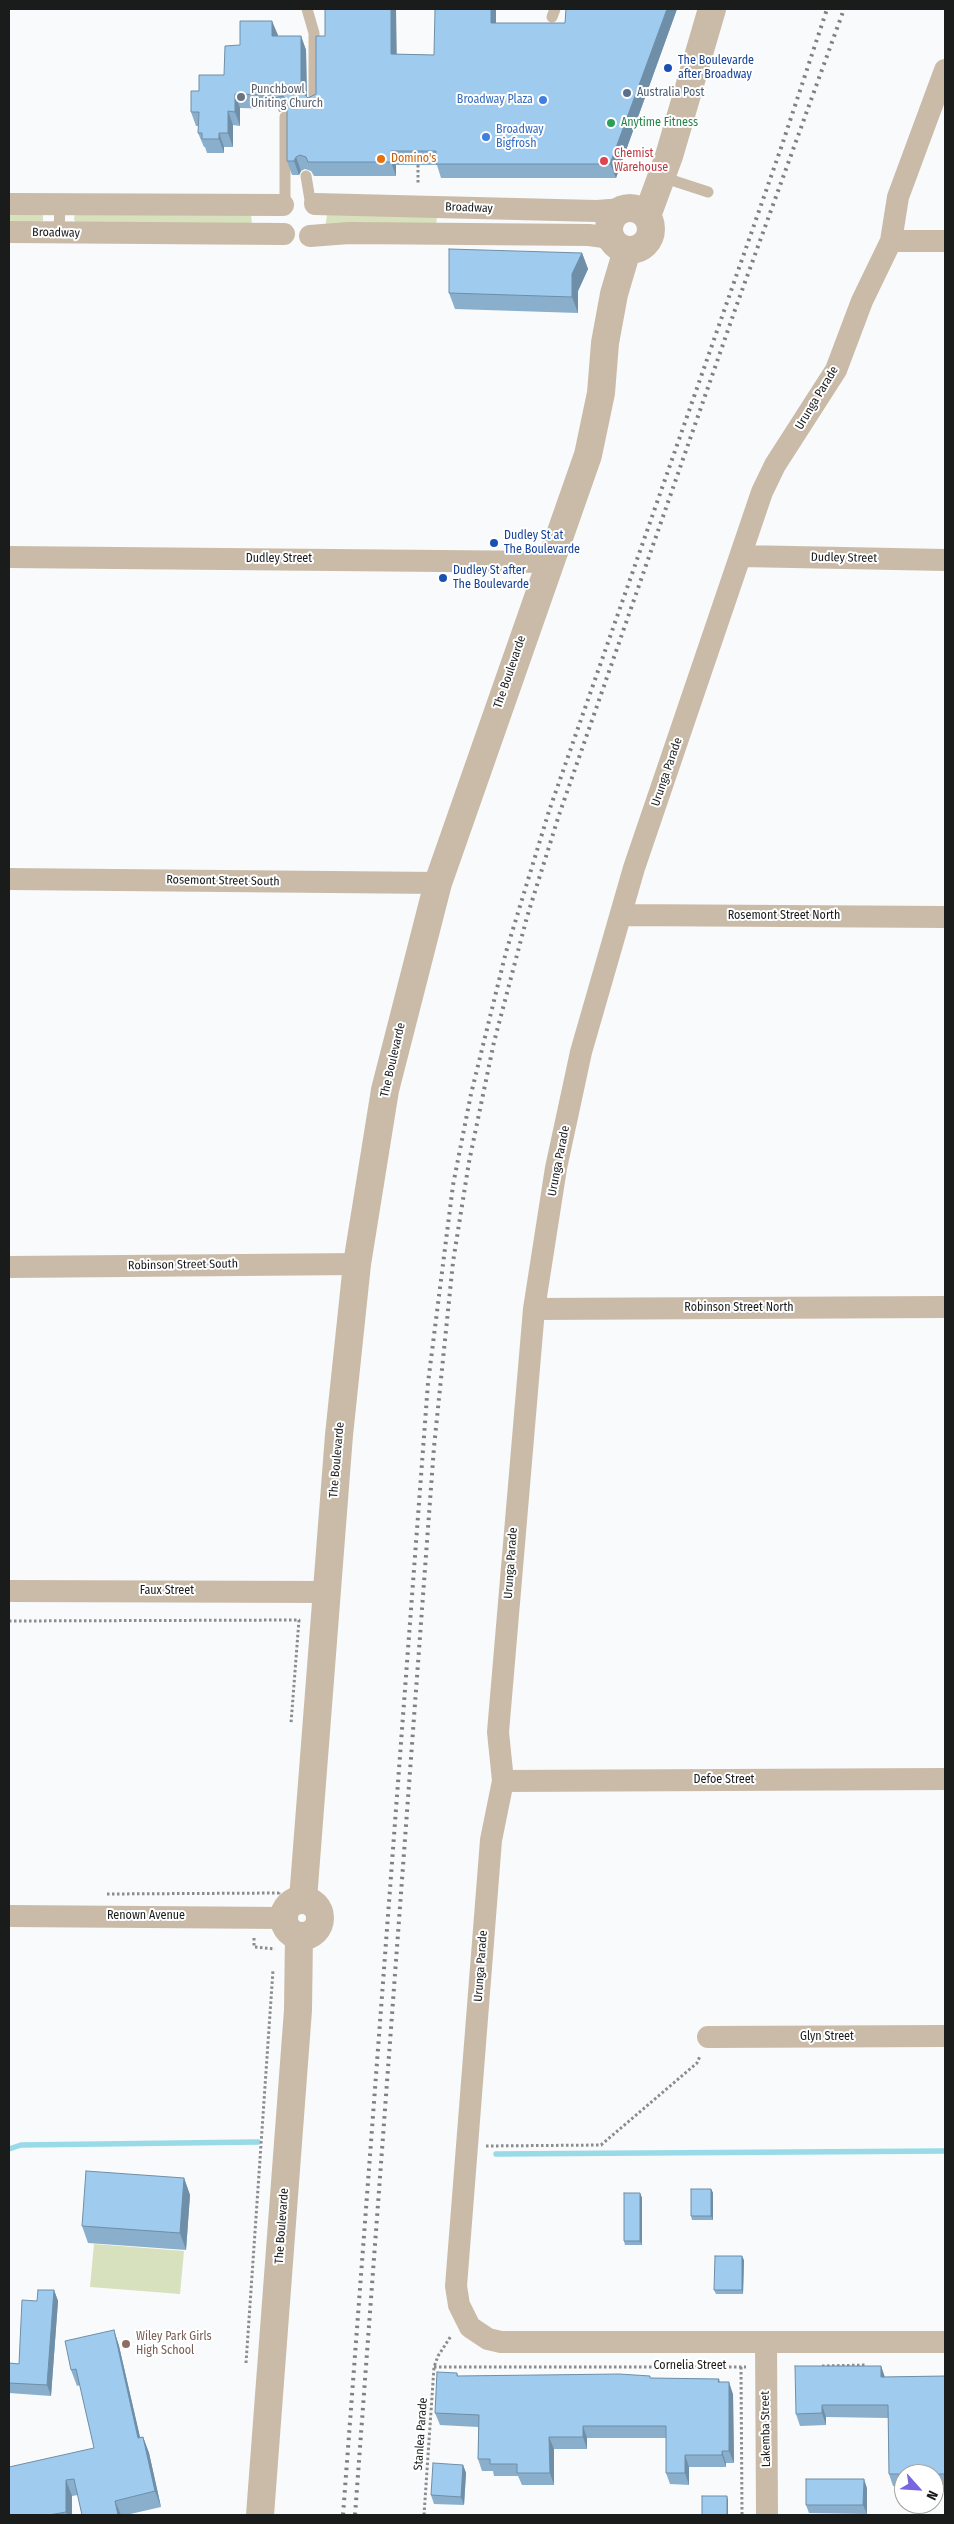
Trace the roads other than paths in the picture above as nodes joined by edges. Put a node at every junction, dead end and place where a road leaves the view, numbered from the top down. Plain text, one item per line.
1 (307, 9) edge
2 (711, 9) edge
3 (945, 70) edge
4 (314, 105) edge
5 (285, 117) edge
6 (306, 176) edge
7 (662, 177) junction
8 (708, 192) dead end
9 (312, 202) junction
10 (9, 204) edge
11 (60, 204) junction
12 (284, 204) junction
13 (633, 211) junction
14 (9, 232) edge
15 (59, 233) junction
16 (284, 234) junction
17 (310, 236) junction
18 (891, 240) junction
19 (945, 241) edge
20 (619, 244) junction
21 (742, 556) junction
22 (9, 557) edge
23 (945, 560) edge
24 (549, 562) junction
25 (9, 879) edge
26 (438, 883) junction
27 (622, 915) junction
28 (945, 917) edge
29 (357, 1264) junction
30 (9, 1267) edge
31 (945, 1307) edge
32 (534, 1309) junction
33 (9, 1590) edge
34 (326, 1592) junction
35 (945, 1779) edge
36 (503, 1781) junction
37 (9, 1916) edge
38 (291, 1927) junction
39 (945, 2036) edge
40 (708, 2037) road end
41 (464, 2317) joint
42 (945, 2342) edge
43 (766, 2344) junction
44 (260, 2515) edge
45 (767, 2515) edge

1 - 4 lane
2 - 7 street, The Boulevarde
2 - 13 street, The Boulevarde
3 - 18 street, Urunga Parade
5 - 12 lane
6 - 9 lane
7 - 8 lane
7 - 13 street, The Boulevarde
9 - 12 street
9 - 13 street, Broadway
9 - 17 street
10 - 11 street
11 - 12 street
11 - 15 lane
12 - 16 street
13 - 20 street, The Boulevarde
13 - 20 street, The Boulevarde
14 - 15 street, Broadway
15 - 16 street, Broadway
16 - 17 street
17 - 20 street, Broadway
18 - 19 street
18 - 21 street, Urunga Parade
20 - 24 street, The Boulevarde
21 - 23 street, Dudley Street
21 - 27 street, Urunga Parade
22 - 24 street, Dudley Street
24 - 26 street, The Boulevarde
25 - 26 street, Rosemont Street South
26 - 29 street, The Boulevarde
27 - 28 street, Rosemont Street North
27 - 32 street, Urunga Parade
29 - 30 street, Robinson Street South
29 - 34 street, The Boulevarde
31 - 32 street, Robinson Street North
32 - 36 street, Urunga Parade
33 - 34 street, Faux Street
34 - 38 street, The Boulevarde
35 - 36 street, Defoe Street
36 - 41 street, Urunga Parade
37 - 38 street, Renown Avenue
38 - 44 street, The Boulevarde
39 - 40 street, Glyn Street
41 - 43 street, Cornelia Street
42 - 43 street, Cornelia Street
43 - 45 street, Lakemba Street

